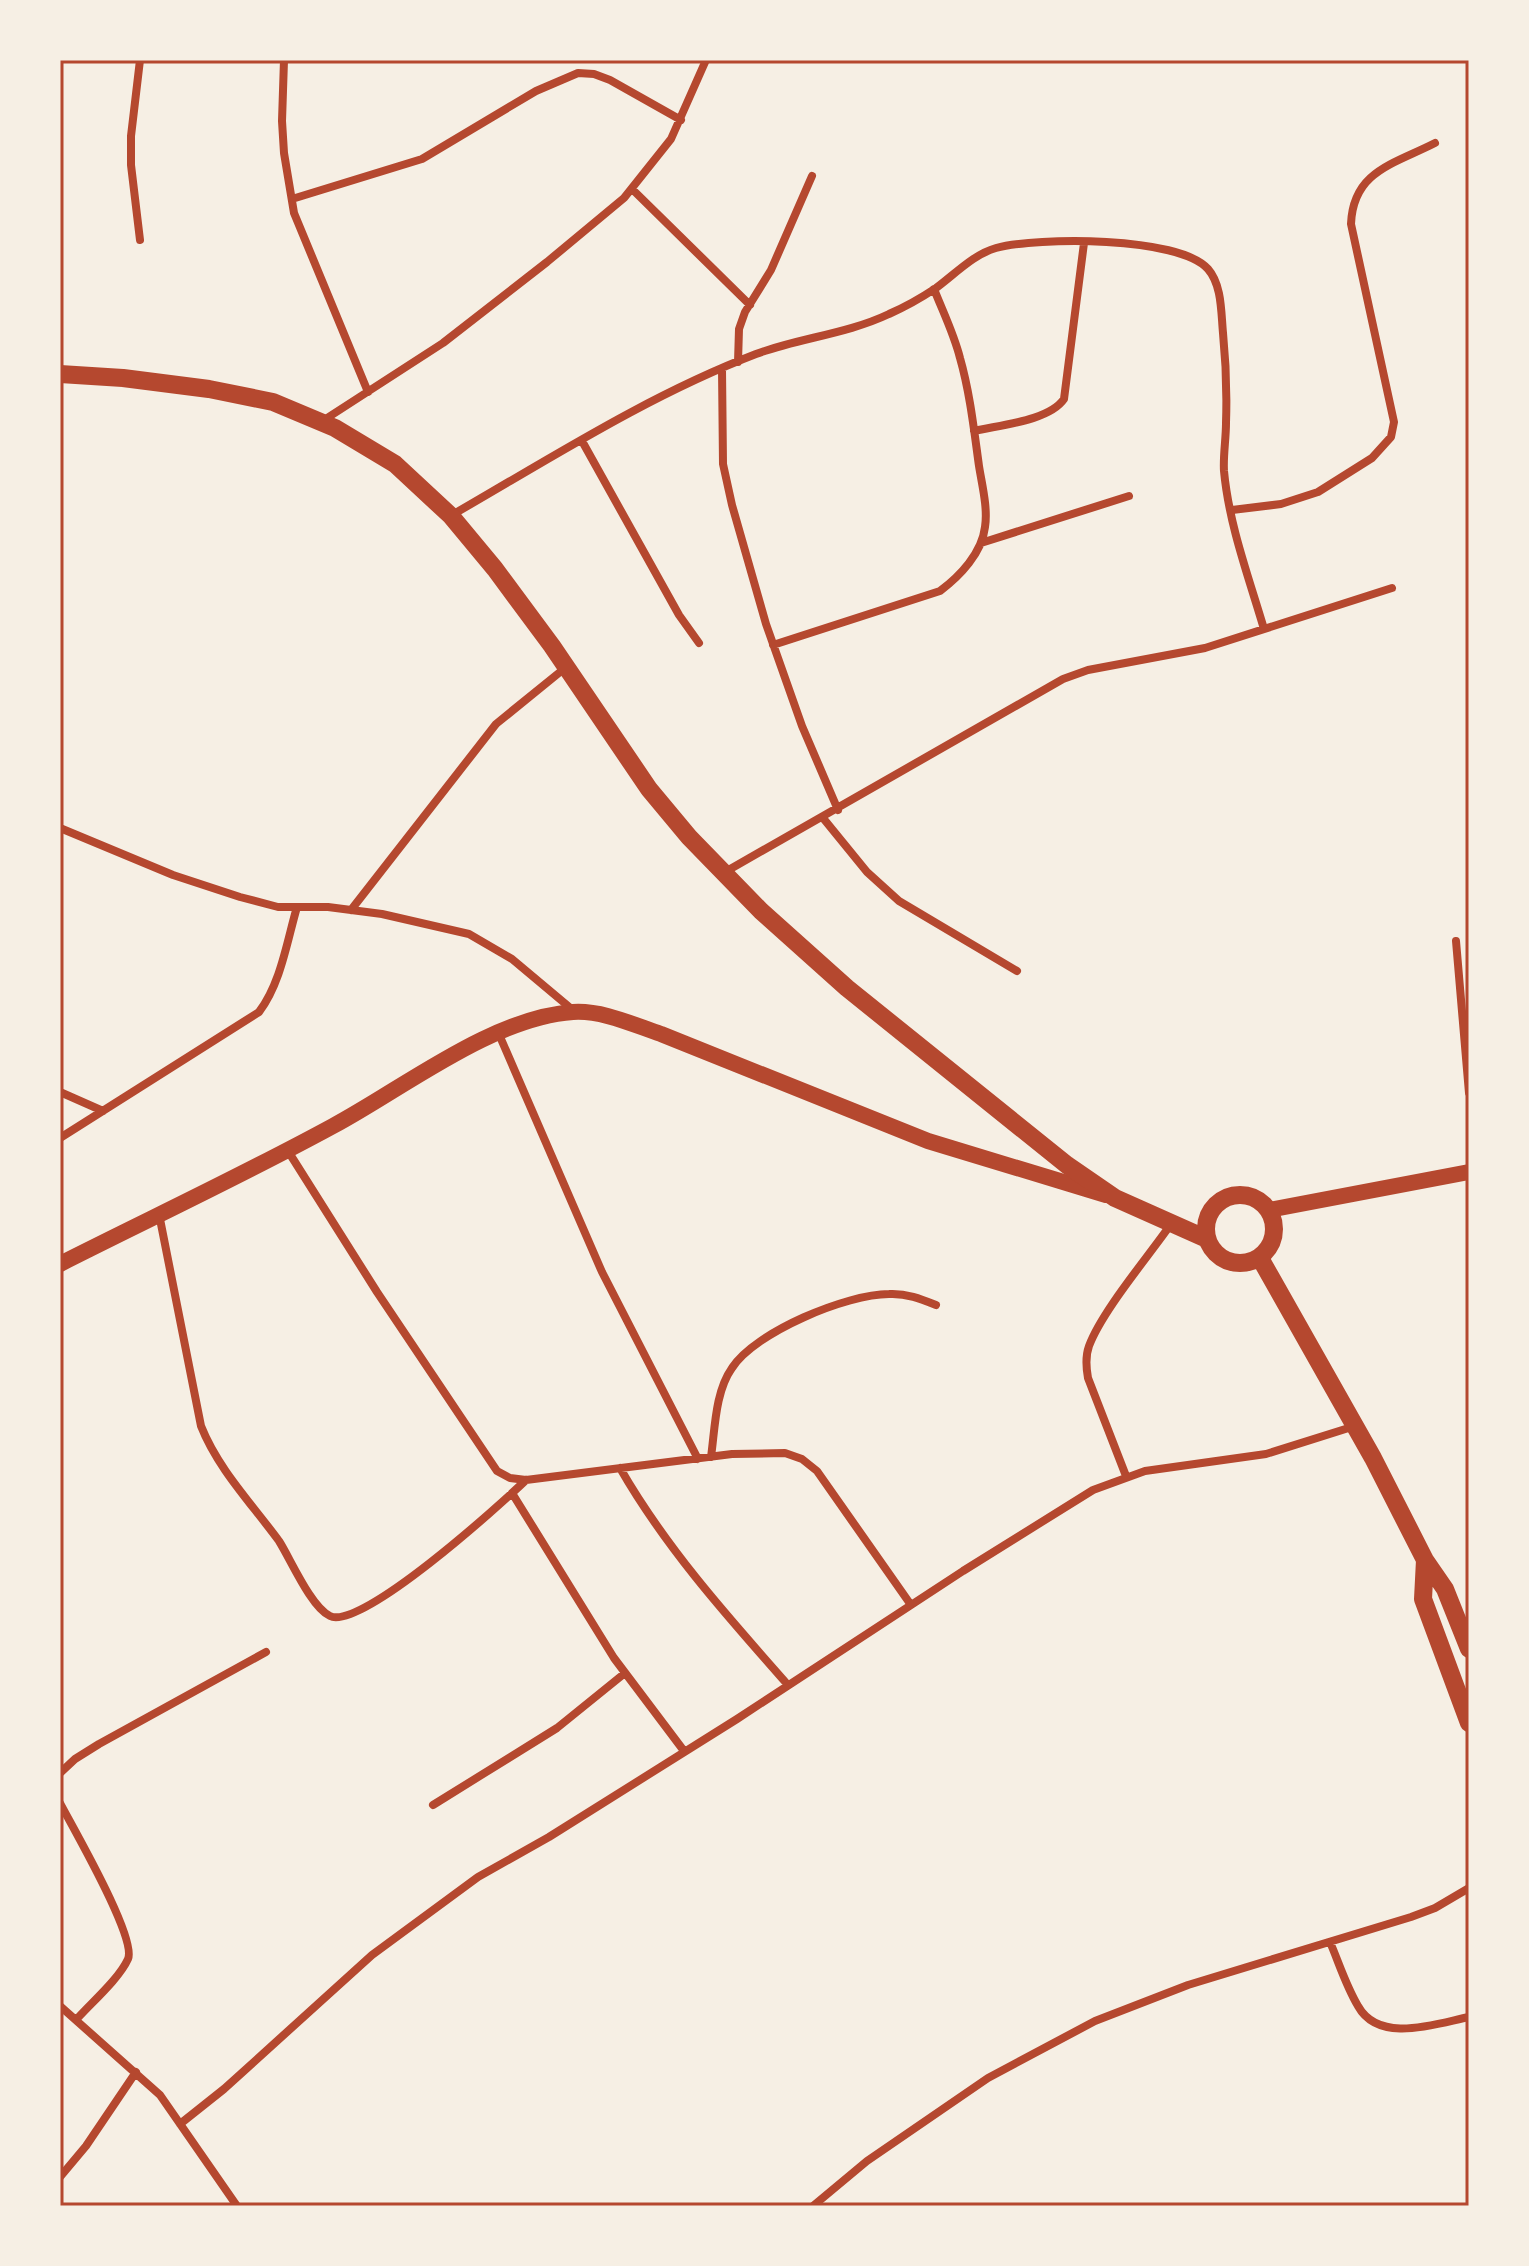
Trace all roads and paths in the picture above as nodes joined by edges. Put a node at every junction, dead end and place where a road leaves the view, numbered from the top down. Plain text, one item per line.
1 (140, 60) edge
2 (284, 60) edge
3 (702, 61) edge
4 (681, 120) junction
5 (1435, 143) dead end
6 (812, 176) dead end
7 (632, 189) junction
8 (292, 199) junction
9 (140, 240) dead end
10 (1084, 243) junction
11 (934, 289) junction
12 (750, 305) junction
13 (738, 362) junction
14 (722, 369) junction
15 (60, 374) edge
16 (368, 392) junction
17 (321, 422) junction
18 (974, 431) junction
19 (582, 441) junction
20 (1129, 496) dead end
21 (1232, 510) junction
22 (451, 516) junction
23 (981, 543) junction
24 (1392, 588) dead end
25 (1264, 629) junction
26 (699, 643) dead end
27 (773, 645) junction
28 (566, 667) junction
29 (838, 810) junction
30 (823, 818) junction
31 (60, 828) edge
32 (723, 873) junction
33 (297, 907) junction
34 (351, 910) junction
35 (1456, 941) dead end
36 (1017, 971) dead end
37 (575, 1012) junction
38 (498, 1032) junction
39 (60, 1092) edge
40 (1469, 1093) edge
41 (103, 1111) junction
42 (60, 1138) edge
43 (287, 1150) junction
44 (1469, 1172) edge
45 (1115, 1198) junction
46 (1269, 1210) junction
47 (159, 1214) junction
48 (1172, 1224) junction
49 (1207, 1239) junction
50 (1260, 1258) junction
51 (60, 1264) edge
52 (936, 1305) dead end
53 (1356, 1426) junction
54 (711, 1457) junction
55 (698, 1459) junction
56 (620, 1468) junction
57 (1126, 1476) junction
58 (526, 1480) junction
59 (512, 1493) junction
60 (1425, 1560) junction
61 (911, 1605) junction
62 (1469, 1649) edge
63 (266, 1652) dead end
64 (625, 1673) junction
65 (788, 1685) junction
66 (1469, 1723) edge
67 (684, 1751) junction
68 (60, 1773) edge
69 (60, 1803) edge
70 (433, 1805) dead end
71 (1469, 1888) edge
72 (1330, 1942) junction
73 (60, 2006) edge
74 (1469, 2017) edge
75 (76, 2020) junction
76 (136, 2072) junction
77 (180, 2124) junction
78 (60, 2177) edge
79 (237, 2206) edge
80 (813, 2206) edge

1 - 9 street
2 - 8 street
3 - 4 street
4 - 7 street
4 - 8 street
5 - 21 street
6 - 12 street
7 - 12 street
7 - 16 street
8 - 16 street
10 - 11 street
10 - 18 street
10 - 21 street
11 - 13 street
11 - 18 street
12 - 13 street
13 - 14 street
14 - 19 street
14 - 27 street
15 - 17 highway
16 - 17 street
17 - 22 highway
18 - 23 street
19 - 22 street
19 - 26 street
20 - 23 street
21 - 25 street
22 - 28 highway
23 - 27 street
24 - 25 street
25 - 29 street
27 - 29 street
28 - 32 highway
28 - 34 street
29 - 30 street
30 - 32 street
30 - 36 street
31 - 33 street
32 - 45 highway
33 - 34 street
33 - 41 street
34 - 37 street
35 - 40 street
37 - 38 main road
37 - 45 main road
38 - 43 main road
38 - 55 street
39 - 41 street
41 - 42 street
43 - 47 main road
43 - 58 street
44 - 46 main road
45 - 48 highway
46 - 49 highway
46 - 50 highway
47 - 51 main road
47 - 59 street
48 - 49 highway
48 - 57 street
49 - 50 highway
50 - 53 highway
52 - 54 street
53 - 57 street
53 - 60 highway
54 - 55 street
54 - 61 street
55 - 56 street
56 - 58 street
56 - 65 street
57 - 61 street
58 - 59 street
59 - 64 street
60 - 62 highway
60 - 66 highway
61 - 65 street
63 - 68 street
64 - 67 street
64 - 70 street
65 - 67 street
67 - 77 street
69 - 75 street
71 - 72 street
72 - 74 street
72 - 80 street
73 - 75 street
75 - 76 street
76 - 77 street
76 - 78 street
77 - 79 street

